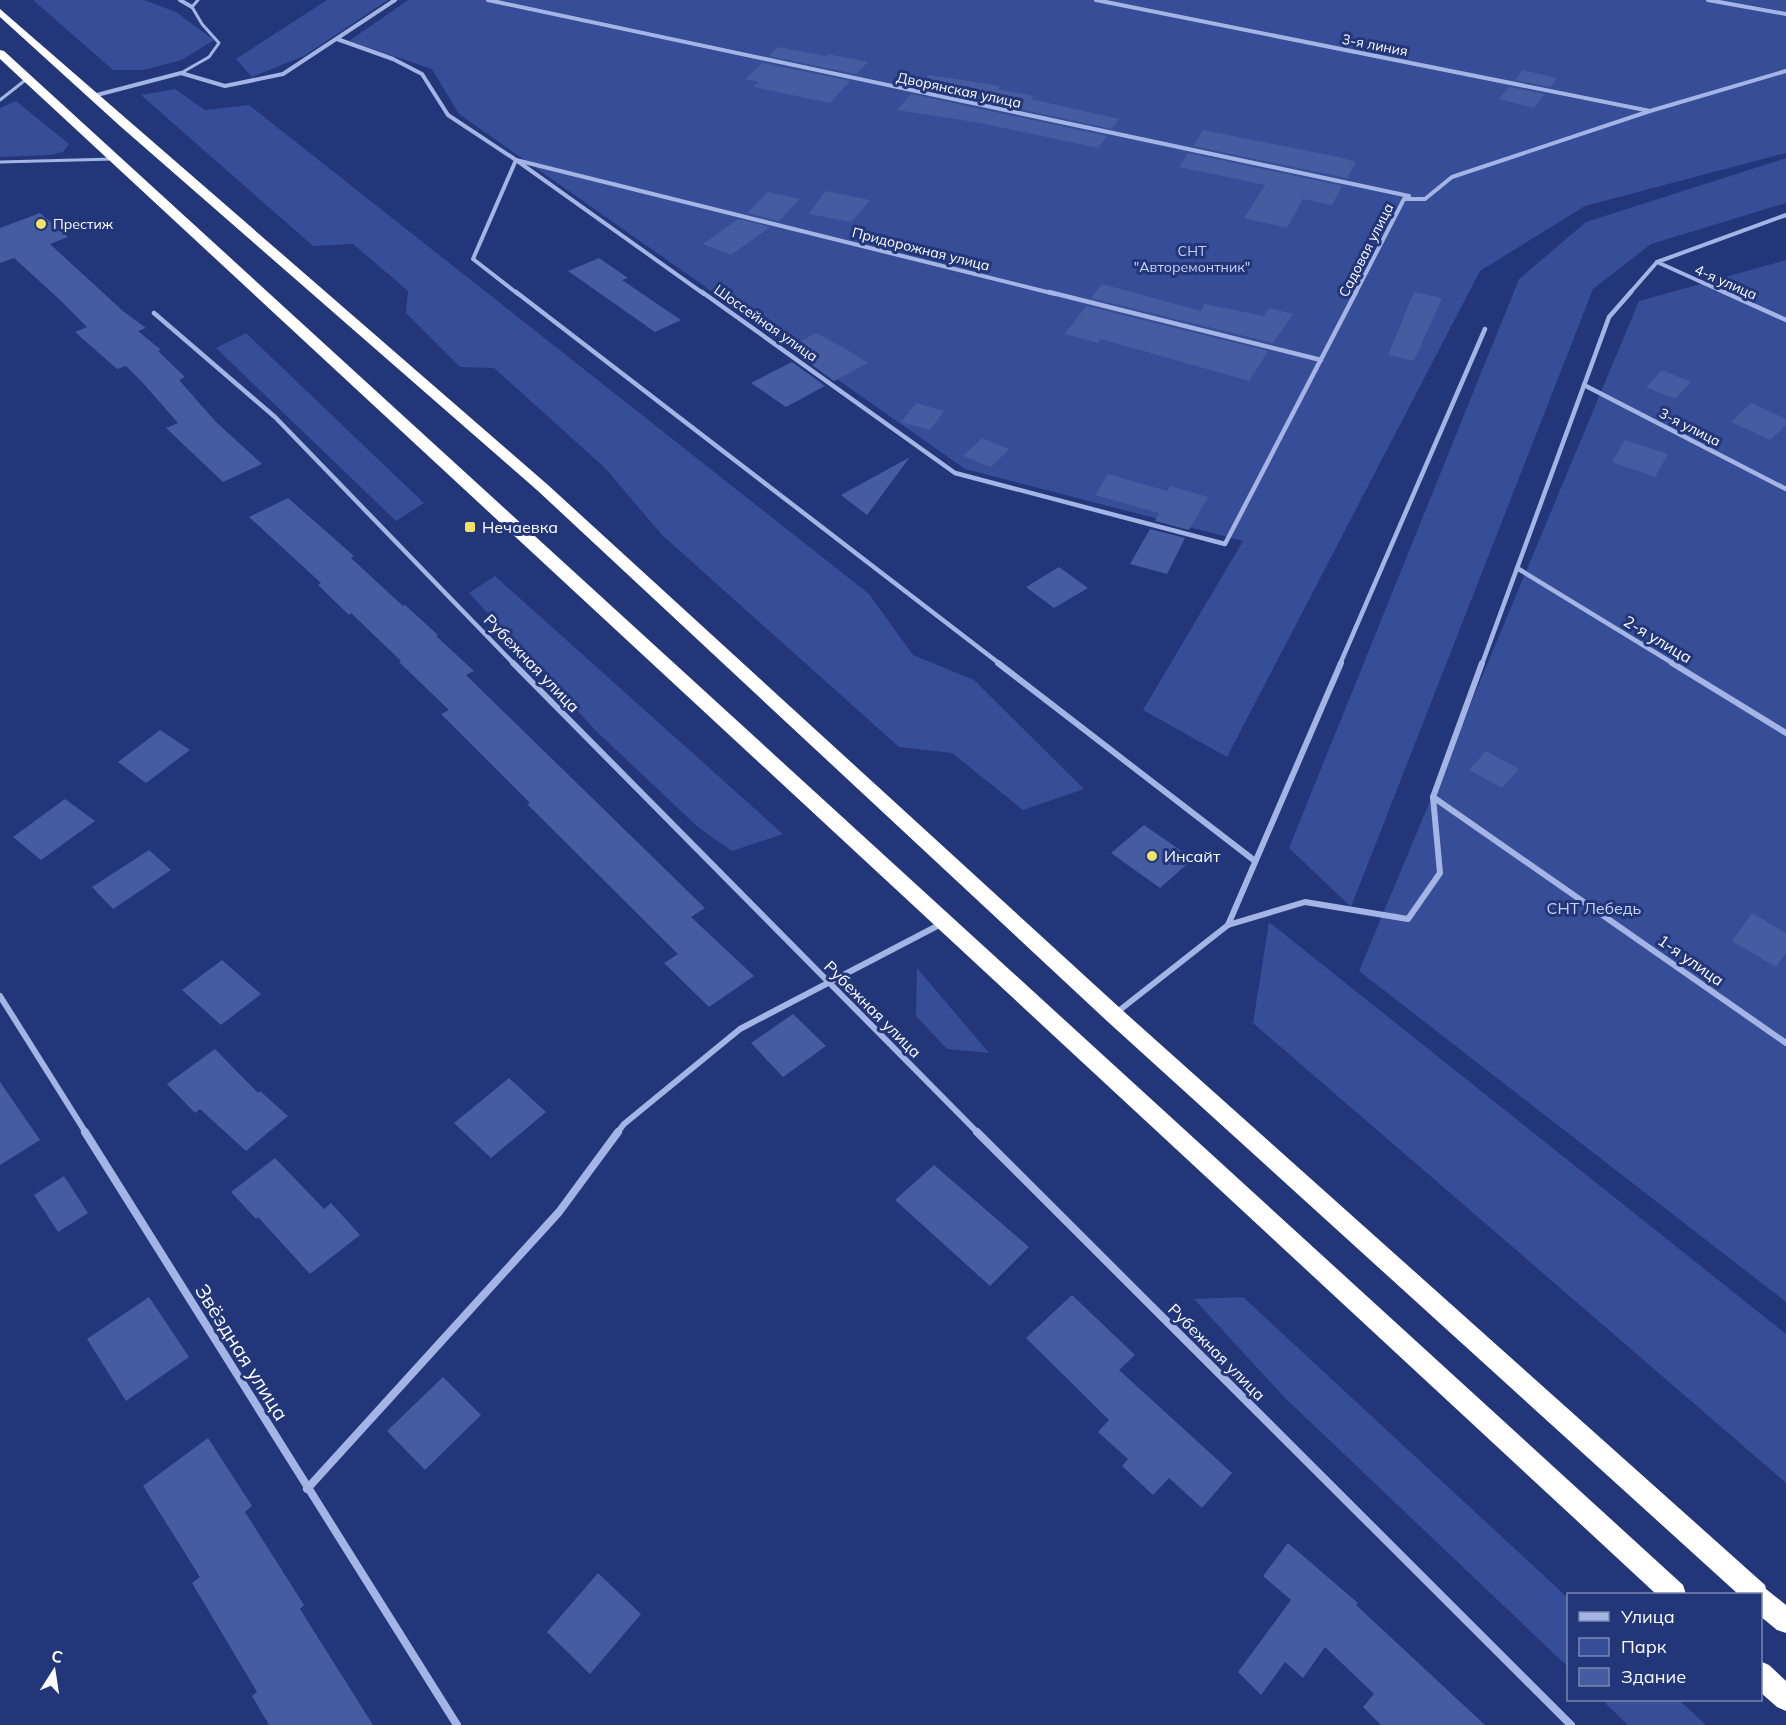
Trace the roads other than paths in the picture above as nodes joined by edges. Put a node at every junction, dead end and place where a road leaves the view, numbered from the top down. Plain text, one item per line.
1 (180, 0) edge
2 (198, 0) edge
3 (395, 0) edge
4 (488, 0) edge
5 (1096, 0) edge
6 (1708, 0) edge
7 (192, 8) junction
8 (0, 12) edge
9 (1786, 14) edge
10 (337, 39) junction
11 (0, 53) edge
12 (1786, 71) edge
13 (181, 73) junction
14 (28, 78) junction
15 (93, 96) junction
16 (0, 100) edge
17 (1650, 111) junction
18 (116, 159) junction
19 (516, 160) junction
20 (0, 162) edge
21 (1425, 199) junction
22 (1786, 216) edge
23 (1657, 262) junction
24 (154, 313) dead end
25 (1786, 320) edge
26 (1485, 329) dead end
27 (1321, 360) junction
28 (1584, 386) junction
29 (1786, 489) edge
30 (1224, 544) joint
31 (1517, 568) junction
32 (1786, 733) edge
33 (1433, 797) junction
34 (1255, 861) junction
35 (945, 922) junction
36 (1228, 925) junction
37 (828, 983) junction
38 (0, 996) edge
39 (1113, 1015) junction
40 (1786, 1042) edge
41 (307, 1489) junction
42 (1673, 1593) edge
43 (1755, 1593) edge
44 (1762, 1600) edge
45 (1786, 1622) edge
46 (1762, 1675) edge
47 (1786, 1698) edge
48 (458, 1725) edge
49 (1572, 1725) edge

1 - 7 street
2 - 7 lane
3 - 10 street
4 - 21 street, Дворянская улица
5 - 17 street, 3-я линия
6 - 9 street
7 - 13 lane
8 - 15 highway
10 - 13 street
10 - 19 street, Шоссейная улица
11 - 14 highway
12 - 17 street, Садовая улица
13 - 15 street
14 - 16 lane
14 - 18 highway
15 - 39 highway
17 - 21 street, Садовая улица
18 - 20 lane
18 - 35 highway
19 - 27 street, Придорожная улица
19 - 30 street, Шоссейная улица
19 - 34 street
21 - 27 street, Садовая улица
22 - 23 street
23 - 25 street, 4-я улица
23 - 28 street
24 - 37 street, Рубежная улица
26 - 34 street
27 - 30 street, Садовая улица
28 - 29 street, 3-я улица
28 - 31 street
31 - 32 street, 2-я улица
31 - 33 street
33 - 36 street
33 - 40 street, 1-я улица
34 - 36 street
35 - 37 street
35 - 42 highway
36 - 39 street
37 - 41 street
37 - 49 street, Рубежная улица
38 - 41 street, Звёздная улица
39 - 43 highway
41 - 48 street, Звёздная улица
44 - 45 highway
46 - 47 highway

